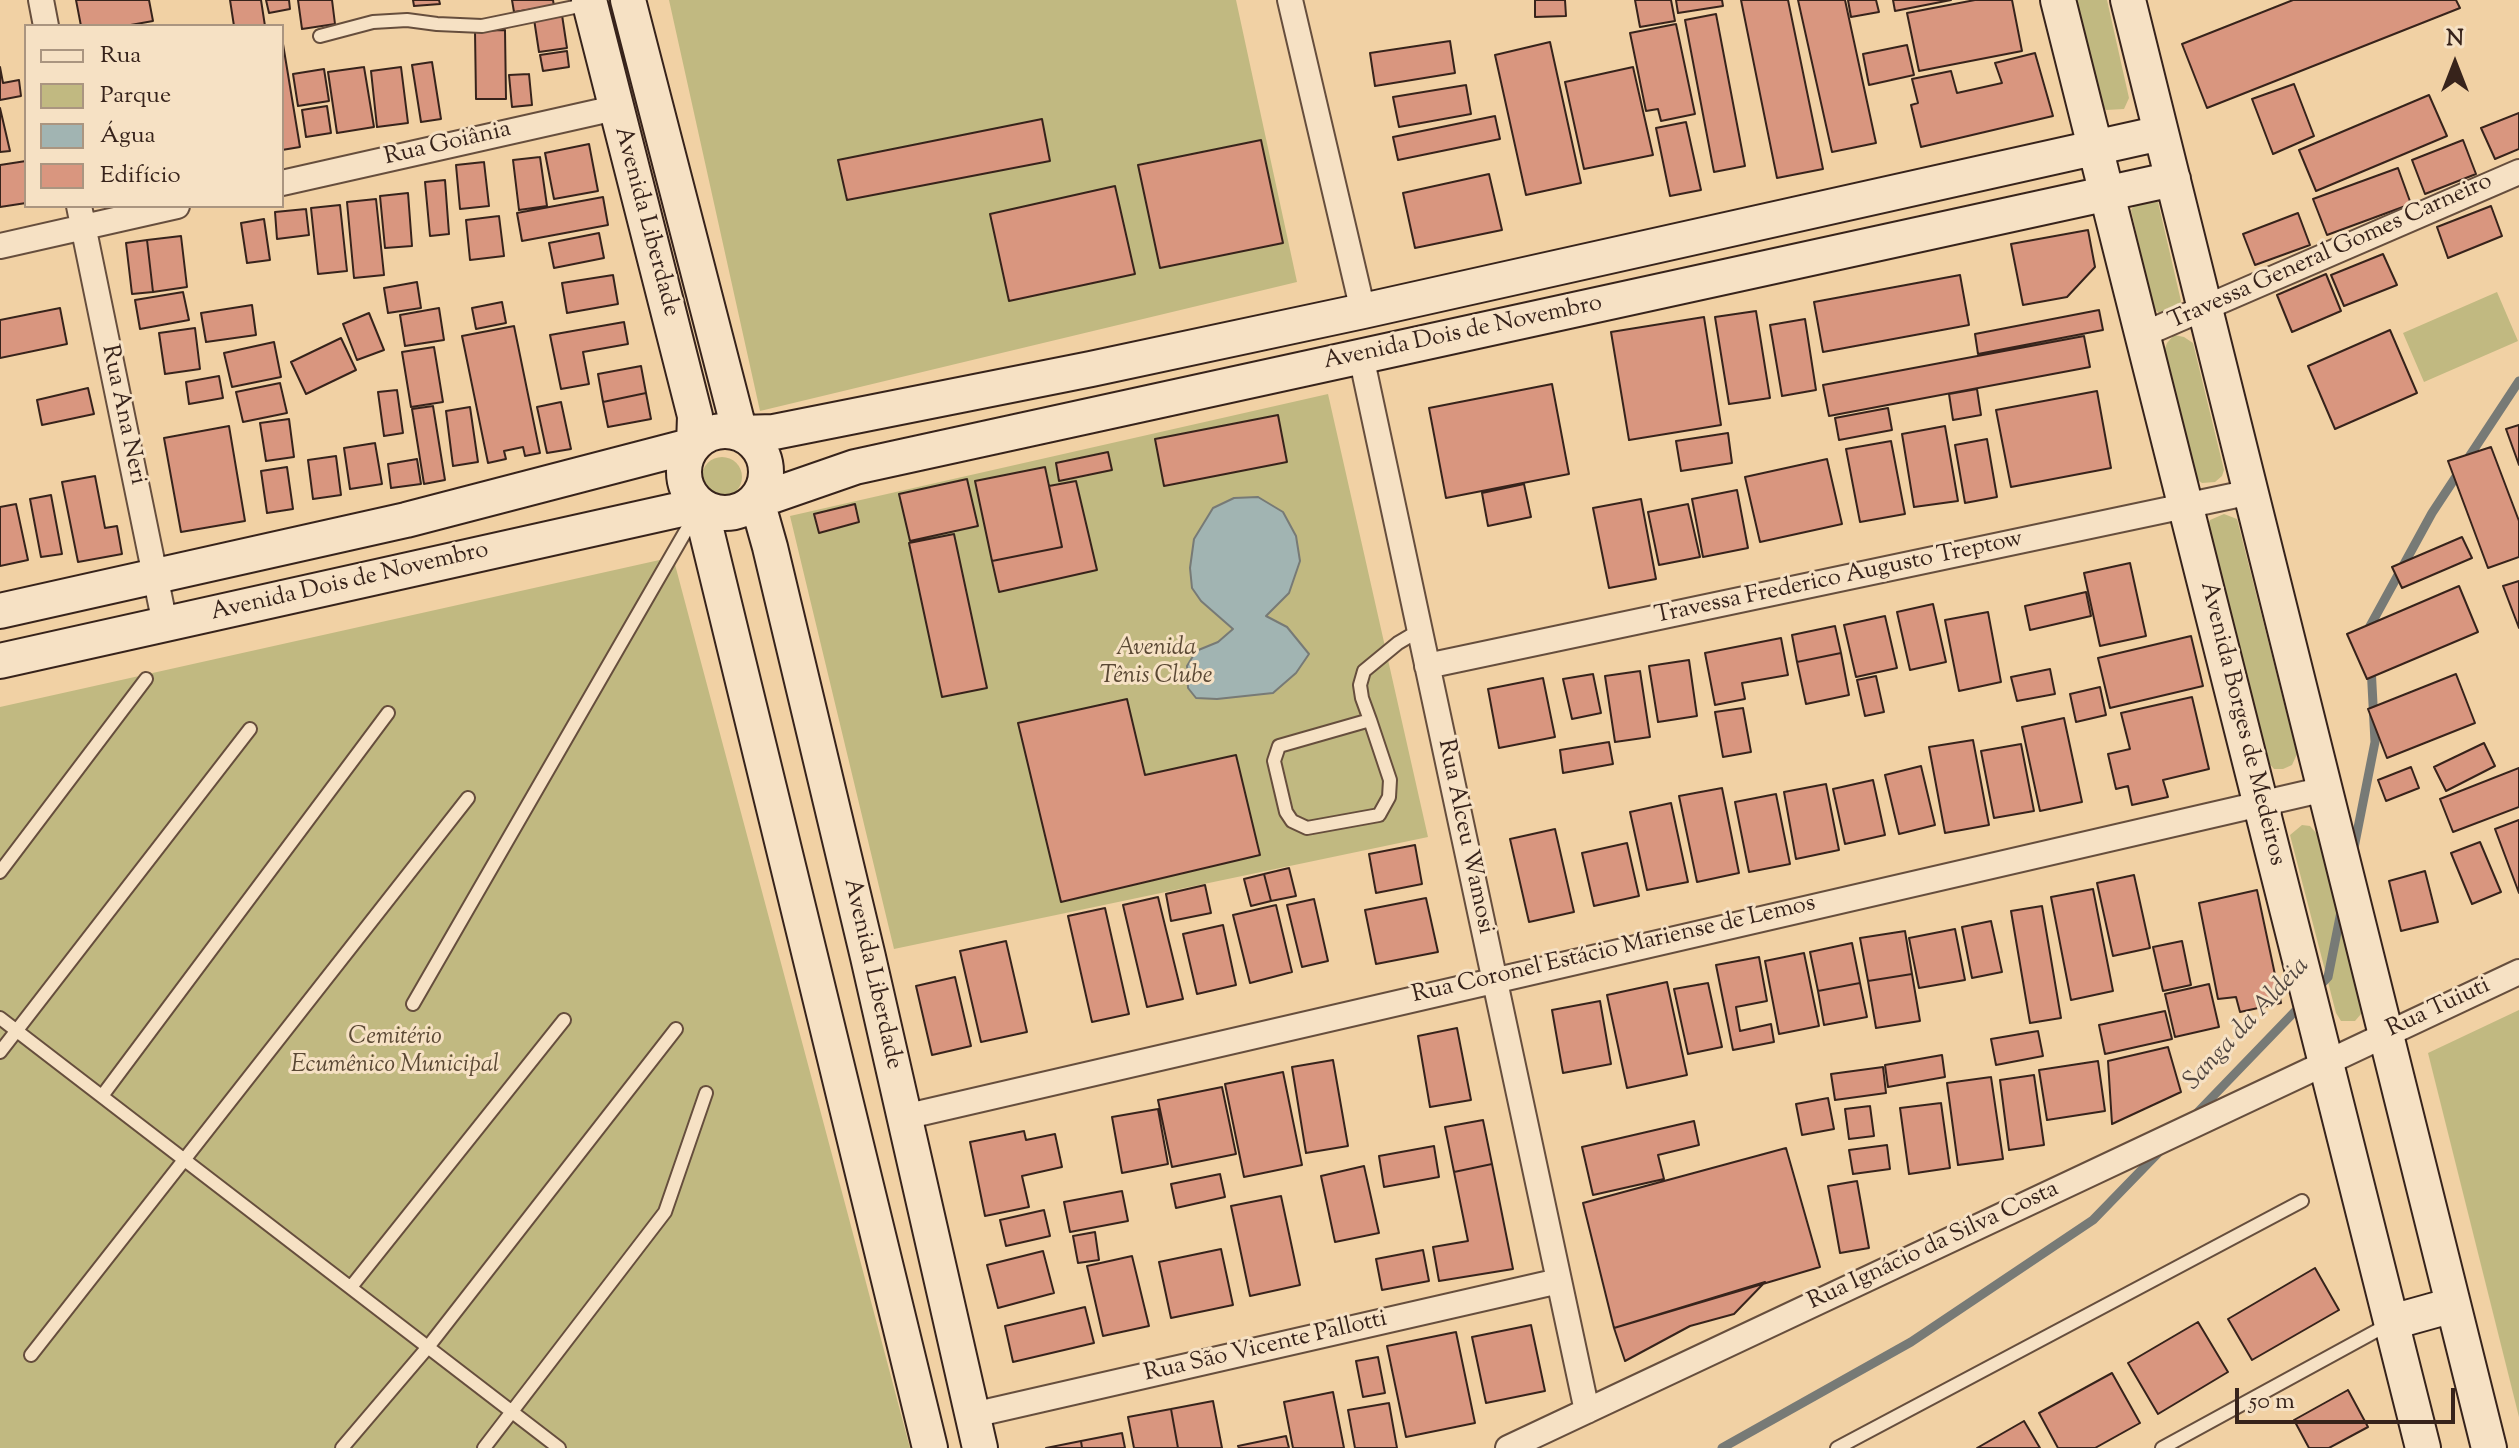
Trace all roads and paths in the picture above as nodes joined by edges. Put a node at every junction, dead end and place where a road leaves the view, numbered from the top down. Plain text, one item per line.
1 (41, 0) edge
2 (628, 0) edge
3 (1290, 0) edge
4 (2058, 0) edge
5 (2128, 0) edge
6 (589, 2) edge
7 (46, 24) edge
8 (320, 36) dead end
9 (615, 108) junction
10 (2161, 133) junction
11 (2095, 148) junction
12 (2519, 172) edge
13 (2173, 179) junction
14 (284, 183) edge
15 (2106, 194) junction
16 (158, 208) edge
17 (81, 216) edge
18 (0, 246) edge
19 (2205, 308) junction
20 (1363, 311) junction
21 (2142, 335) junction
22 (1361, 356) junction
23 (740, 433) junction
24 (694, 445) junction
25 (2251, 492) junction
26 (757, 501) junction
27 (700, 505) junction
28 (2185, 505) junction
29 (155, 576) junction
30 (0, 611) edge
31 (165, 624) junction
32 (1420, 630) junction
33 (0, 661) edge
34 (1427, 666) junction
35 (146, 679) dead end
36 (388, 713) dead end
37 (1370, 720) junction
38 (250, 729) dead end
39 (2325, 789) junction
40 (468, 798) dead end
41 (2261, 803) junction
42 (0, 872) edge
43 (2519, 972) edge
44 (1494, 979) junction
45 (413, 1004) dead end
46 (0, 1018) edge
47 (564, 1020) dead end
48 (676, 1029) dead end
49 (17, 1031) junction
50 (2373, 1040) junction
51 (0, 1052) edge
52 (2326, 1062) junction
53 (706, 1093) dead end
54 (102, 1096) junction
55 (904, 1117) junction
56 (184, 1159) junction
57 (2302, 1201) dead end
58 (1559, 1281) junction
59 (351, 1287) junction
60 (2453, 1305) junction
61 (2392, 1322) junction
62 (428, 1347) junction
63 (31, 1355) dead end
64 (1587, 1411) junction
65 (512, 1412) junction
66 (973, 1415) junction
67 (342, 1448) edge
68 (484, 1448) edge
69 (559, 1448) edge
70 (930, 1448) edge
71 (980, 1448) edge
72 (1508, 1448) edge
73 (1837, 1448) edge
74 (2162, 1448) edge
75 (2423, 1448) edge
76 (2489, 1448) edge

1 - 7 street
2 - 23 street, Avenida Liberdade
3 - 20 street
4 - 11 street, Avenida Borges de Medeiros
5 - 10 street
6 - 8 lane
6 - 9 street, Avenida Liberdade
9 - 14 street, Rua Goiânia
9 - 24 street, Avenida Liberdade
10 - 11 street, Avenida Dois de Novembro
10 - 13 street
11 - 15 street, Avenida Borges de Medeiros
11 - 20 street, Avenida Dois de Novembro
12 - 19 street, Travessa General Gomes Carneiro
13 - 15 street, Avenida Dois de Novembro
13 - 19 street
15 - 21 street, Avenida Borges de Medeiros
15 - 22 street, Avenida Dois de Novembro
16 - 17 street
17 - 18 street
17 - 29 street, Rua Ana Neri
19 - 21 street, Travessa General Gomes Carneiro
19 - 25 street
20 - 22 street
20 - 23 street, Avenida Dois de Novembro
21 - 28 street, Avenida Borges de Medeiros
22 - 26 street, Avenida Dois de Novembro
22 - 32 street, Rua Alceu Wamosi
23 - 24 street
23 - 26 street
24 - 27 street
24 - 29 street, Avenida Dois de Novembro
25 - 28 street, Travessa Frederico Augusto Treptow
25 - 39 street
26 - 27 street
26 - 55 street, Avenida Liberdade
27 - 31 street, Avenida Dois de Novembro
27 - 45 lane
27 - 70 street
28 - 34 street, Travessa Frederico Augusto Treptow
28 - 41 street, Avenida Borges de Medeiros
29 - 30 street, Avenida Dois de Novembro
29 - 31 street, Rua Ana Neri
31 - 33 street, Avenida Dois de Novembro
32 - 34 street, Rua Alceu Wamosi
32 - 37 lane
34 - 44 street, Rua Alceu Wamosi
35 - 42 lane
36 - 54 lane
37 - 37 lane
38 - 49 lane
39 - 41 street, Rua Coronel Estácio Mariense de Lemos
39 - 50 street
40 - 56 lane
41 - 44 street, Rua Coronel Estácio Mariense de Lemos
41 - 52 street, Avenida Borges de Medeiros
43 - 50 street, Rua Tuiuti
44 - 55 street, Rua Coronel Estácio Mariense de Lemos
44 - 58 street, Rua Alceu Wamosi
46 - 49 lane
47 - 59 lane
48 - 62 lane
49 - 51 lane
49 - 54 lane
50 - 52 street, Rua Ignácio da Silva Costa
50 - 60 street
52 - 61 street, Avenida Borges de Medeiros
52 - 64 street, Rua Ignácio da Silva Costa
53 - 65 lane
54 - 56 lane
55 - 66 street, Avenida Liberdade
56 - 59 lane
56 - 63 lane
57 - 73 lane
58 - 64 street, Rua Alceu Wamosi
58 - 66 street, Rua São Vicente Pallotti
59 - 62 lane
60 - 61 street
60 - 76 street
61 - 74 lane
61 - 75 street, Avenida Borges de Medeiros
62 - 65 lane
62 - 67 lane
64 - 72 street, Rua Ignácio da Silva Costa
65 - 68 lane
65 - 69 lane
66 - 71 street, Avenida Liberdade

